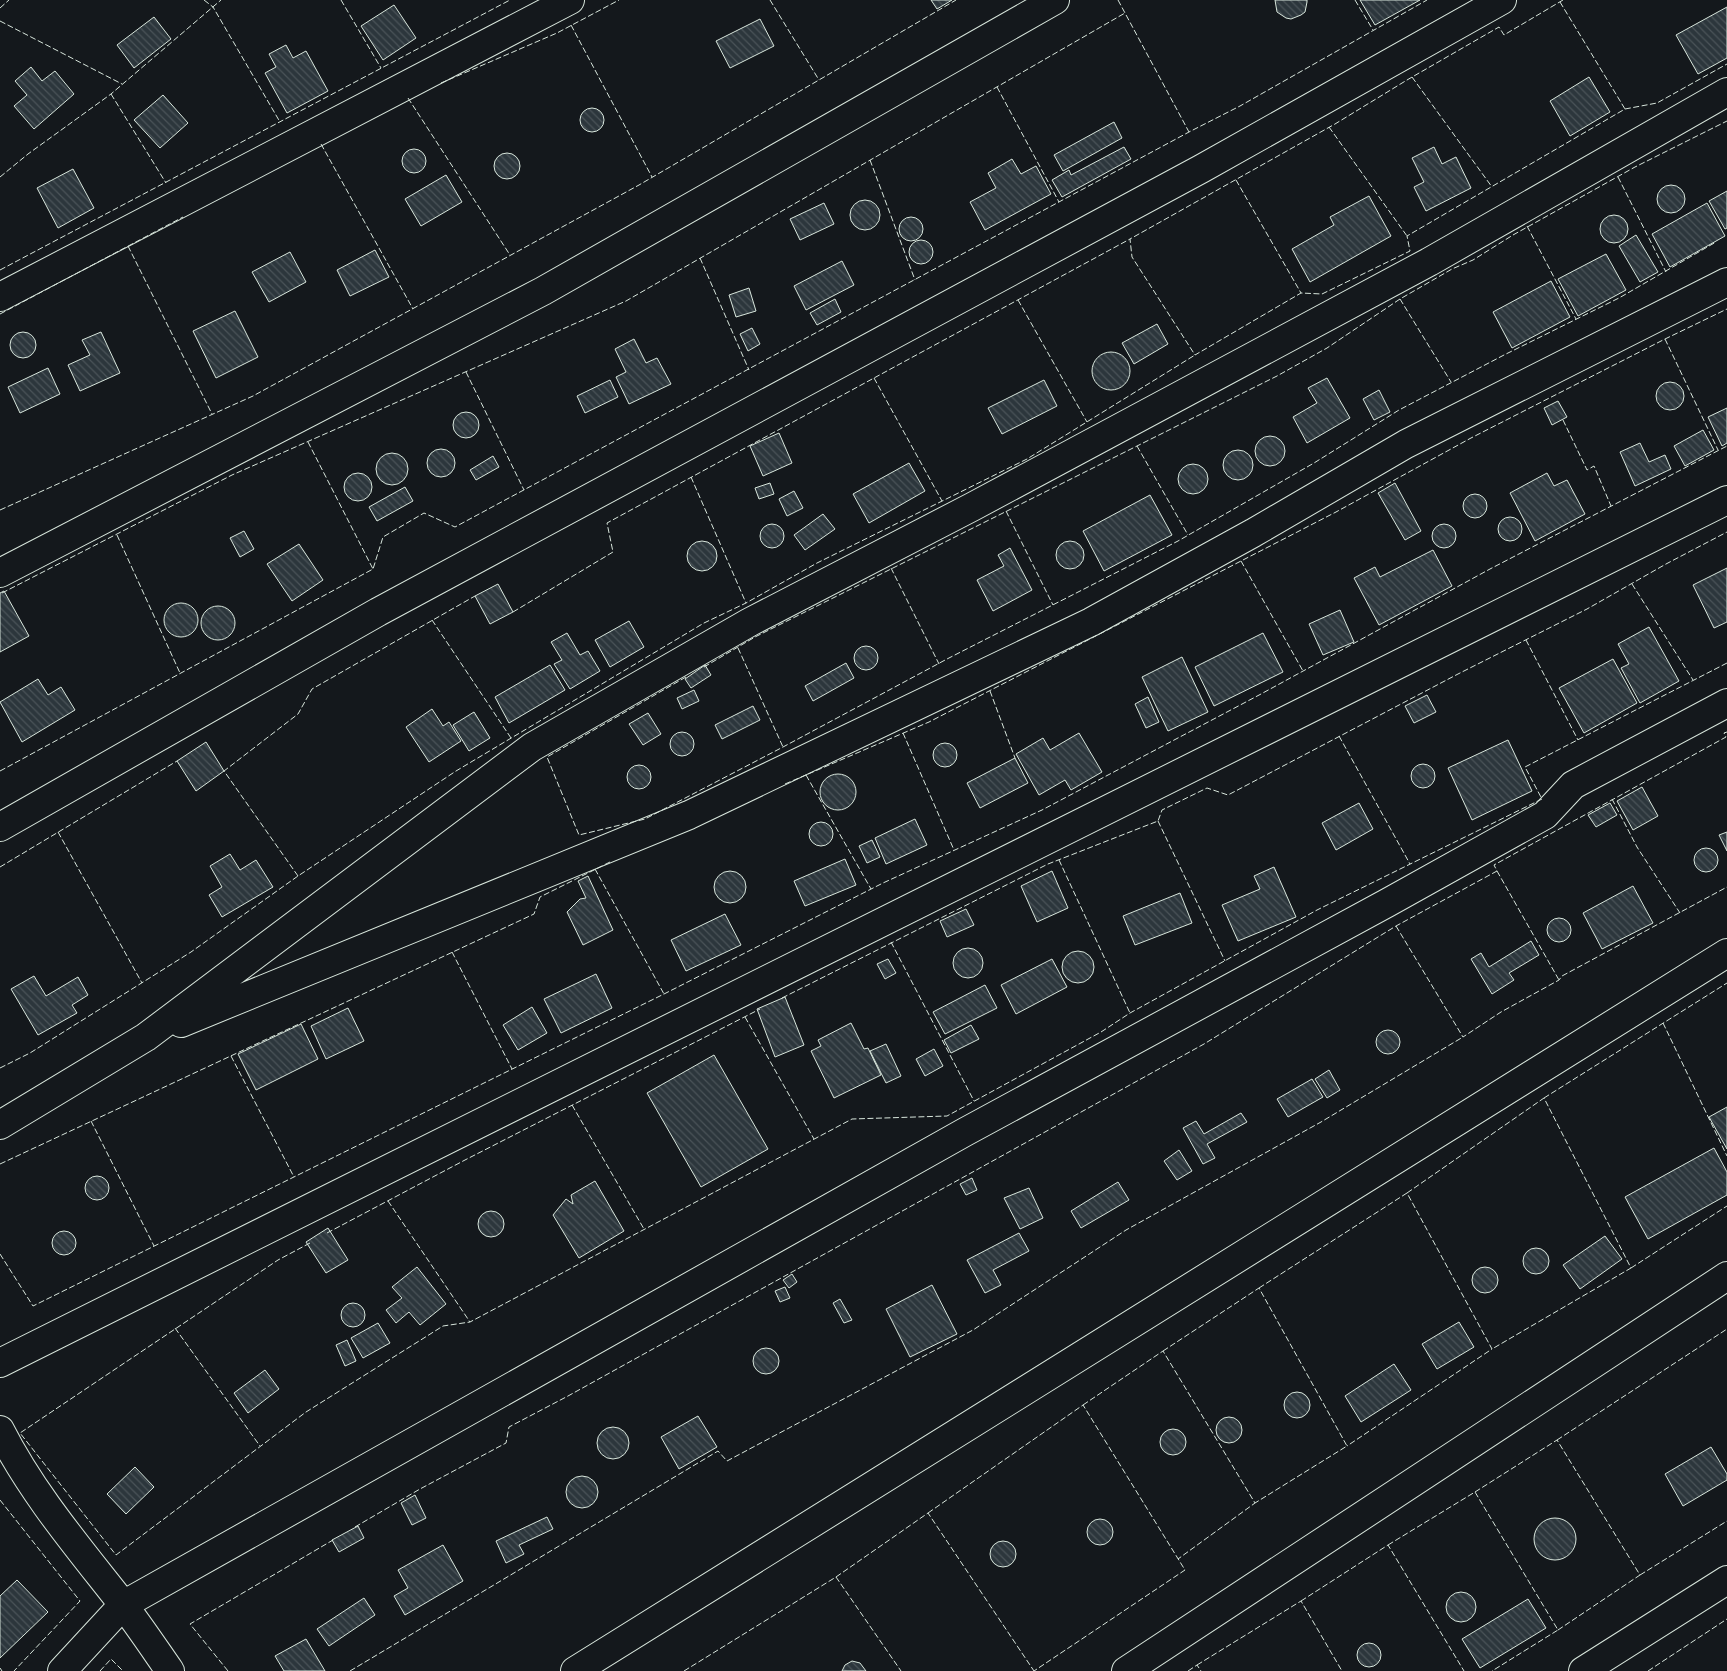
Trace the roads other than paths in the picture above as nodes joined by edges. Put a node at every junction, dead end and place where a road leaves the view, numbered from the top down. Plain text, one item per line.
1 (570, 0) edge
2 (1055, 0) edge
3 (1502, 0) edge
4 (1727, 92) edge
5 (1727, 282) edge
6 (0, 297) edge
7 (1727, 500) edge
8 (0, 573) edge
9 (1727, 703) edge
10 (0, 827) edge
11 (1727, 953) edge
12 (146, 1037) junction
13 (0, 1125) edge
14 (1727, 1276) edge
15 (0, 1363) edge
16 (0, 1430) edge
17 (1727, 1580) edge
18 (123, 1605) junction
19 (62, 1671) edge
20 (170, 1671) edge
21 (575, 1671) edge
22 (1126, 1671) edge
23 (1583, 1671) edge

1 - 6 street
2 - 8 street
3 - 10 street
4 - 12 street
5 - 12 street
7 - 15 street
9 - 18 street
11 - 21 street
12 - 13 street
14 - 22 street
16 - 18 street
17 - 23 street
18 - 19 street
18 - 20 street

